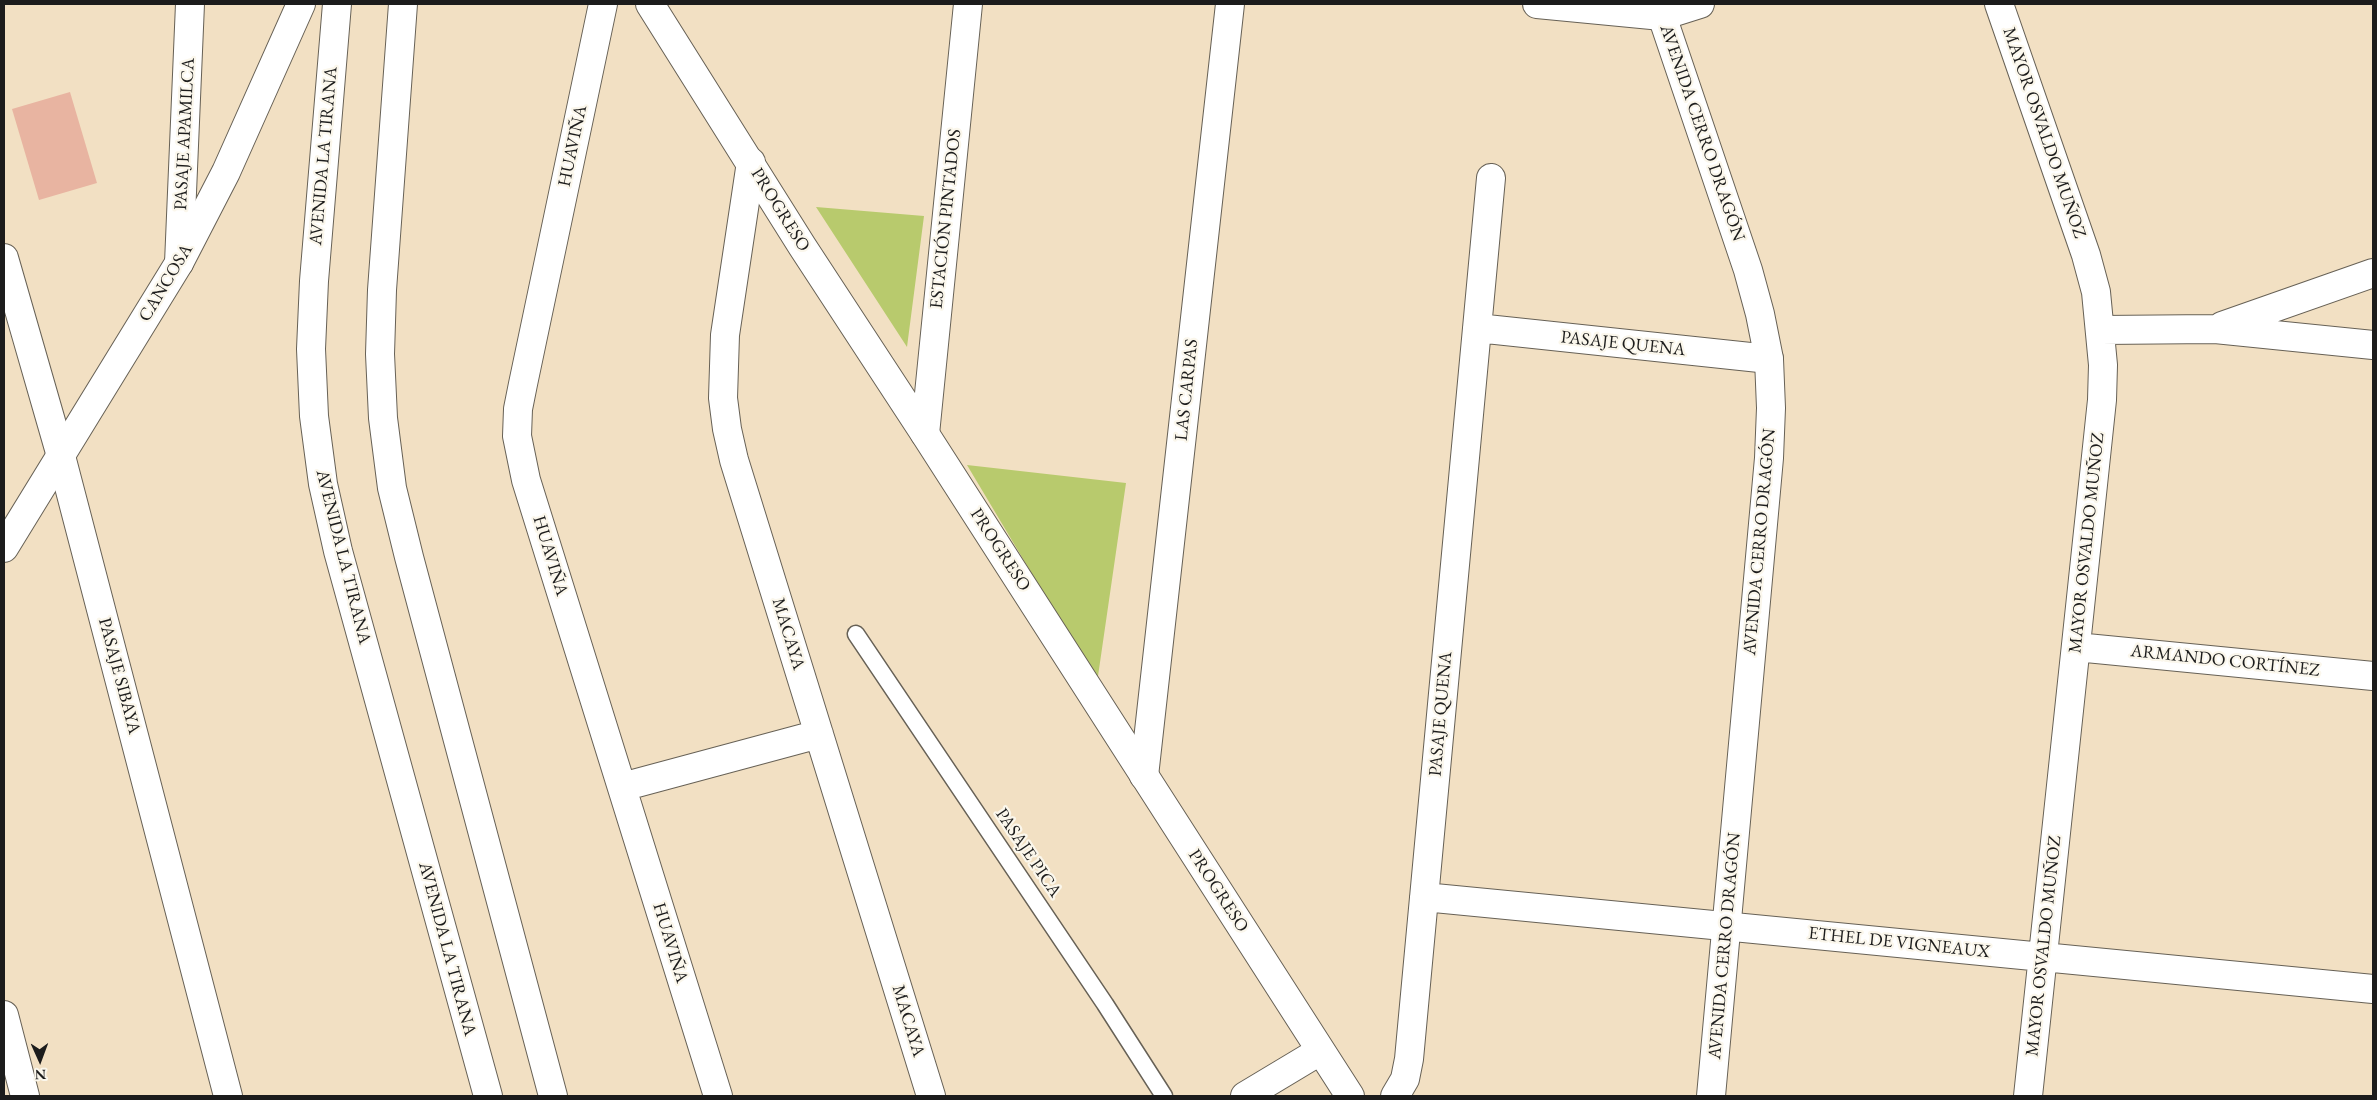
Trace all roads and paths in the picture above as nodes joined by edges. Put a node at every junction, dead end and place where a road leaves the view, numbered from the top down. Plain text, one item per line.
1 (190, 4) edge
2 (301, 4) edge
3 (337, 4) edge
4 (403, 4) edge
5 (603, 4) edge
6 (968, 4) edge
7 (1230, 4) edge
8 (1537, 4) edge
9 (1700, 4) edge
10 (1998, 4) edge
11 (652, 5) edge
12 (1660, 10) edge
13 (751, 162) junction
14 (1491, 178) dead end
15 (4, 258) edge
16 (179, 263) junction
17 (2373, 273) edge
18 (1477, 328) junction
19 (2215, 329) junction
20 (2101, 330) junction
21 (2373, 345) edge
22 (1768, 359) junction
23 (925, 434) junction
24 (61, 456) junction
25 (4, 548) edge
26 (856, 634) dead end
27 (2076, 646) junction
28 (2373, 676) edge
29 (819, 734) junction
30 (1144, 776) junction
31 (622, 787) junction
32 (1424, 897) junction
33 (1726, 926) junction
34 (2043, 957) junction
35 (2373, 989) edge
36 (4, 1015) edge
37 (1320, 1051) junction
38 (25, 1096) edge
39 (228, 1096) edge
40 (488, 1096) edge
41 (553, 1096) edge
42 (718, 1096) edge
43 (931, 1096) edge
44 (1164, 1096) edge
45 (1245, 1096) edge
46 (1350, 1096) edge
47 (1395, 1096) edge
48 (1710, 1096) edge
49 (2028, 1096) edge

1 - 16 main road, PASAJE APAMILCA
2 - 16 main road, CANCOSA
3 - 40 main road, AVENIDA LA TIRANA
4 - 41 main road
5 - 31 main road, HUAVIÑA
6 - 23 main road, ESTACIÓN PINTADOS
7 - 30 main road, LAS CARPAS
8 - 12 main road
9 - 12 main road
10 - 20 main road, MAYOR OSVALDO MUÑOZ
11 - 13 main road, PROGRESO
12 - 22 main road, AVENIDA CERRO DRAGÓN
13 - 23 main road, PROGRESO
13 - 29 main road, MACAYA
14 - 18 main road, PASAJE QUENA
15 - 24 main road, PASAJE SIBAYA
16 - 24 main road, CANCOSA
17 - 19 main road
18 - 22 main road, PASAJE QUENA
18 - 32 main road, PASAJE QUENA
19 - 20 main road
19 - 21 main road
20 - 27 main road, MAYOR OSVALDO MUÑOZ
22 - 33 main road, AVENIDA CERRO DRAGÓN
23 - 30 main road, PROGRESO
24 - 25 main road, CANCOSA
24 - 39 main road, PASAJE SIBAYA
26 - 44 lane, PASAJE PICA
27 - 28 main road, ARMANDO CORTÍNEZ
27 - 34 main road, MAYOR OSVALDO MUÑOZ
29 - 31 main road
29 - 43 main road, MACAYA
30 - 37 main road, PROGRESO
31 - 42 main road, HUAVIÑA
32 - 33 main road, ETHEL DE VIGNEAUX
32 - 47 main road, PASAJE QUENA
33 - 34 main road, ETHEL DE VIGNEAUX
33 - 48 main road, AVENIDA CERRO DRAGÓN
34 - 35 main road, ETHEL DE VIGNEAUX
34 - 49 main road, MAYOR OSVALDO MUÑOZ
36 - 38 main road
37 - 45 main road
37 - 46 main road, PROGRESO

